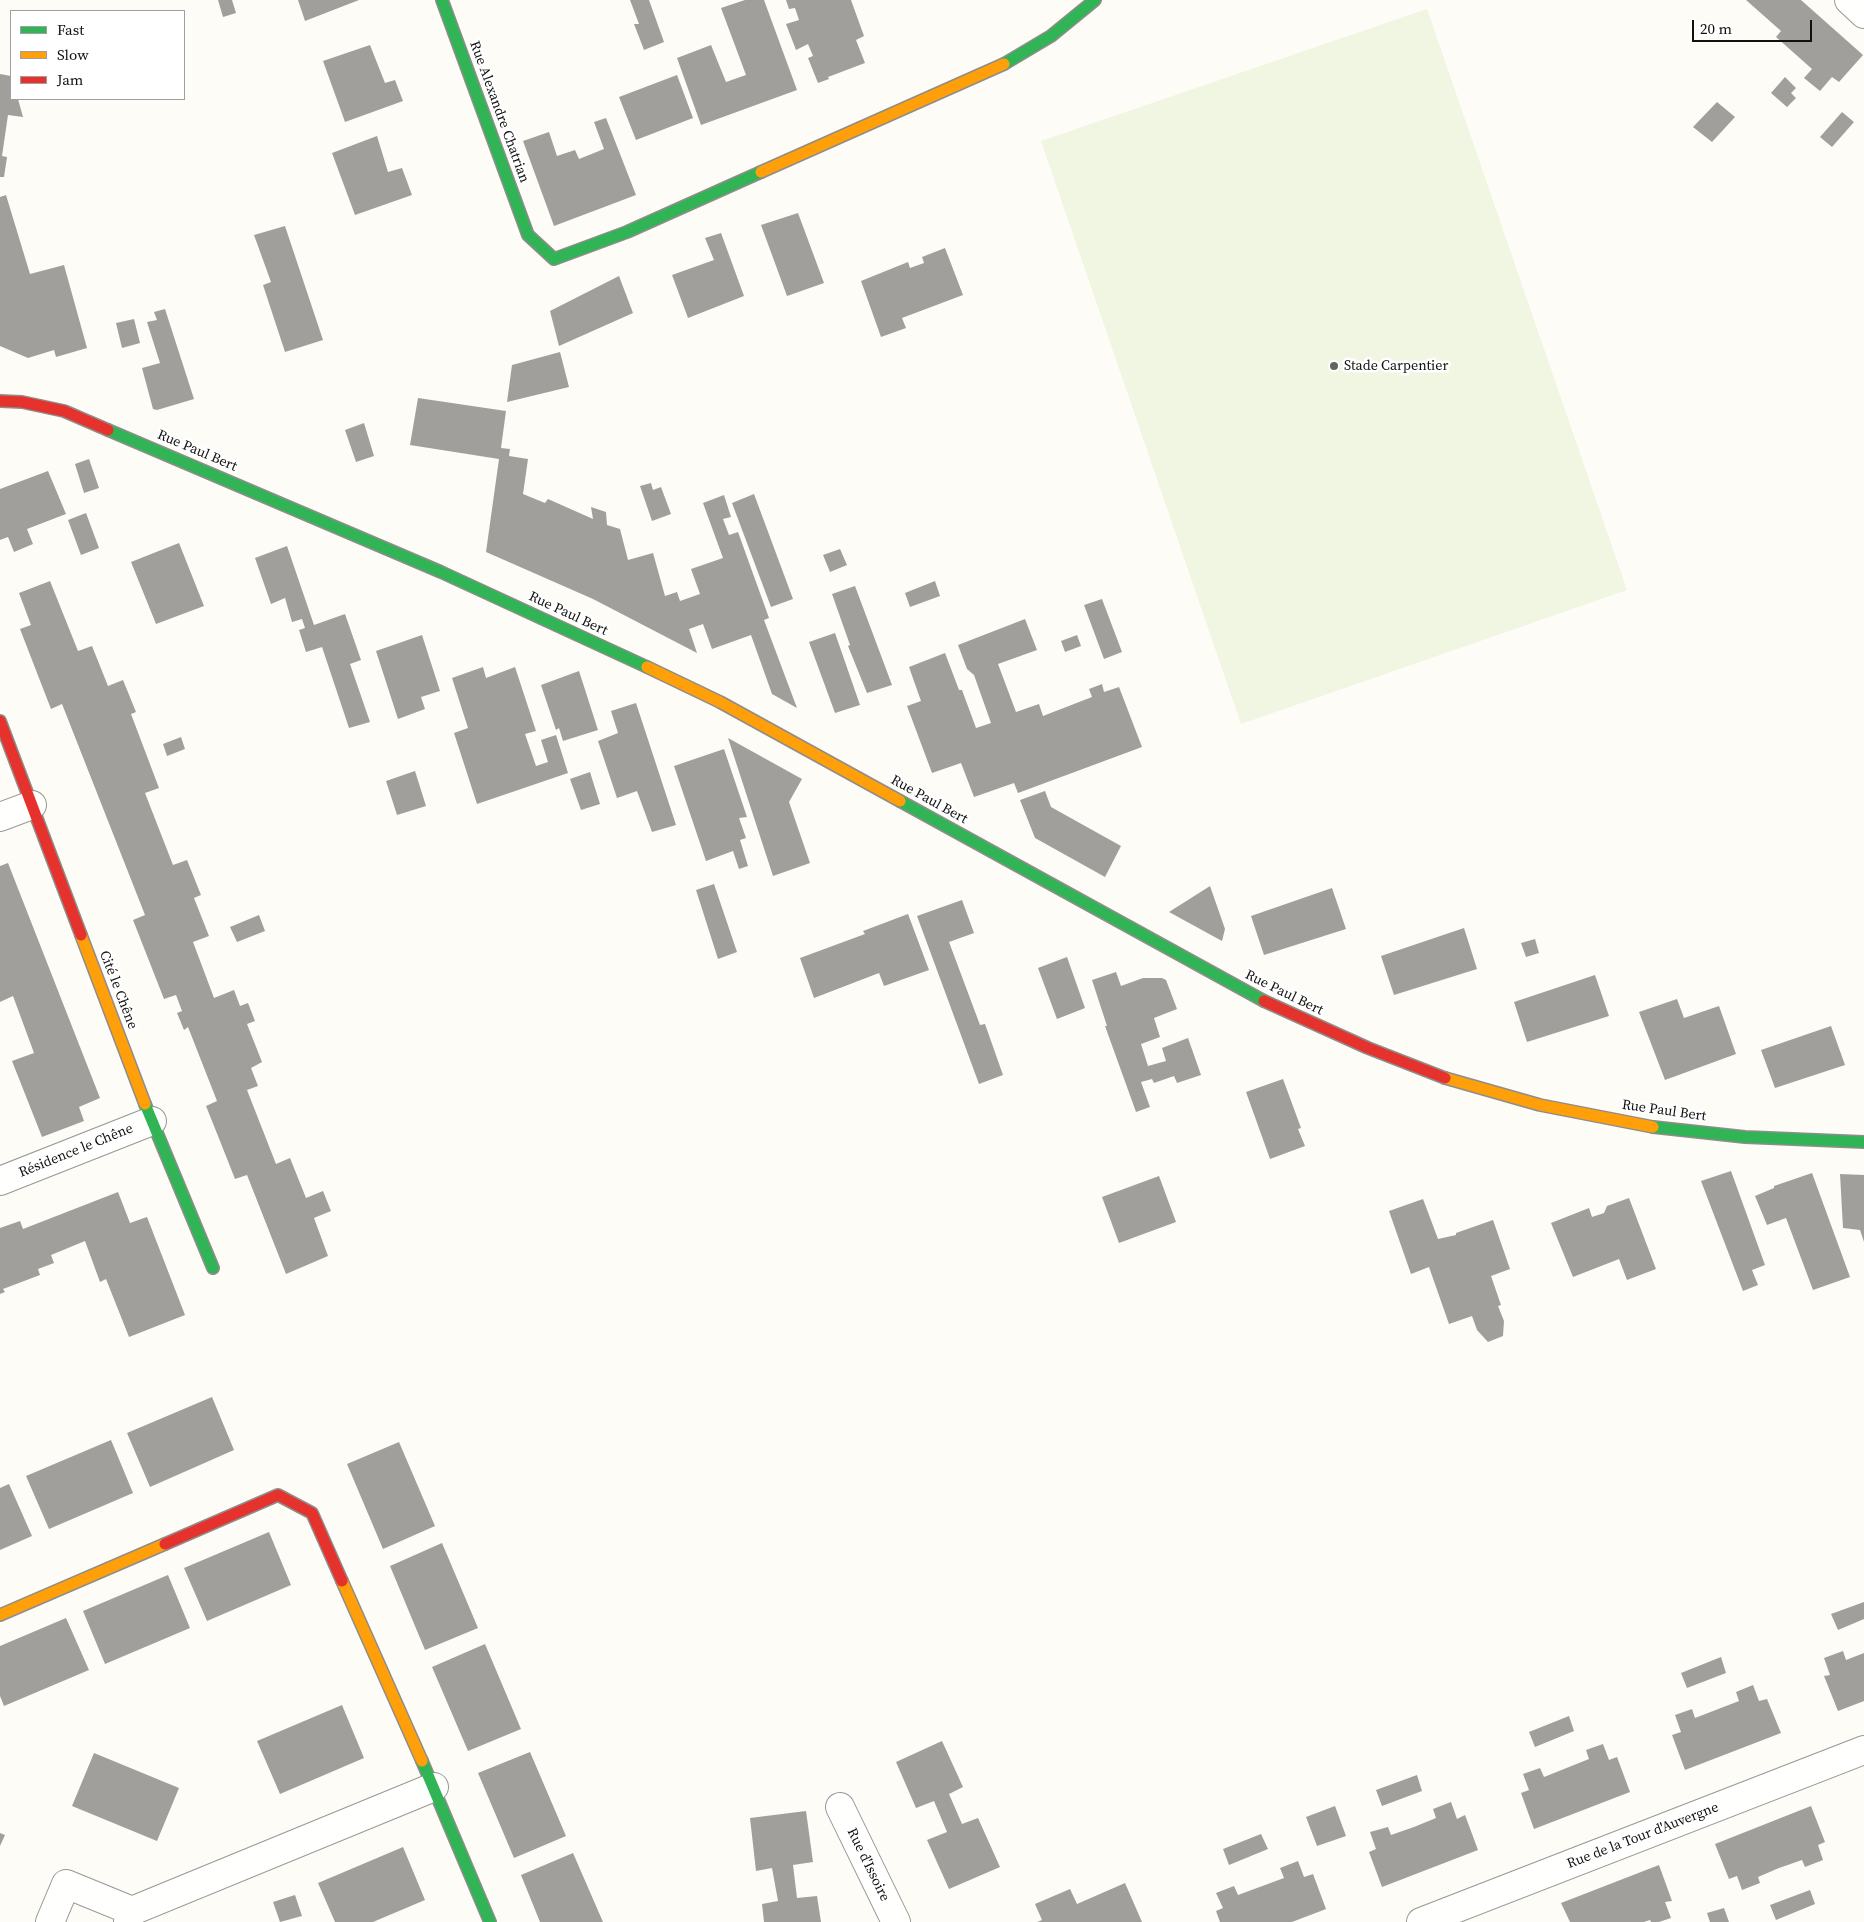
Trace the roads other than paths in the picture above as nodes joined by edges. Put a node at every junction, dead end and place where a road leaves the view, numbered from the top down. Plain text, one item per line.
1 (442, 0) edge
2 (1093, 0) edge
3 (1848, 0) edge
4 (1864, 14) edge
5 (0, 401) edge
6 (0, 721) edge
7 (32, 805) junction
8 (0, 818) edge
9 (152, 1121) junction
10 (1864, 1142) edge
11 (0, 1181) edge
12 (213, 1268) dead end
13 (0, 1615) edge
14 (1864, 1750) edge
15 (434, 1787) junction
16 (840, 1807) dead end
17 (130, 1917) edge
18 (50, 1922) edge
19 (490, 1922) edge
20 (896, 1922) edge
21 (1421, 1922) edge

1 - 2 street, Rue Alexandre Chatrian
3 - 4 street
5 - 10 street, Rue Paul Bert
6 - 7 street, Cité le Chêne
7 - 8 street
7 - 9 street, Cité le Chêne
9 - 11 street, Résidence le Chêne
9 - 12 street, Cité le Chêne
13 - 15 street
14 - 21 street, Rue de la Tour d'Auvergne
15 - 17 street
15 - 19 street
16 - 20 street, Rue d'Issoire
17 - 18 street

